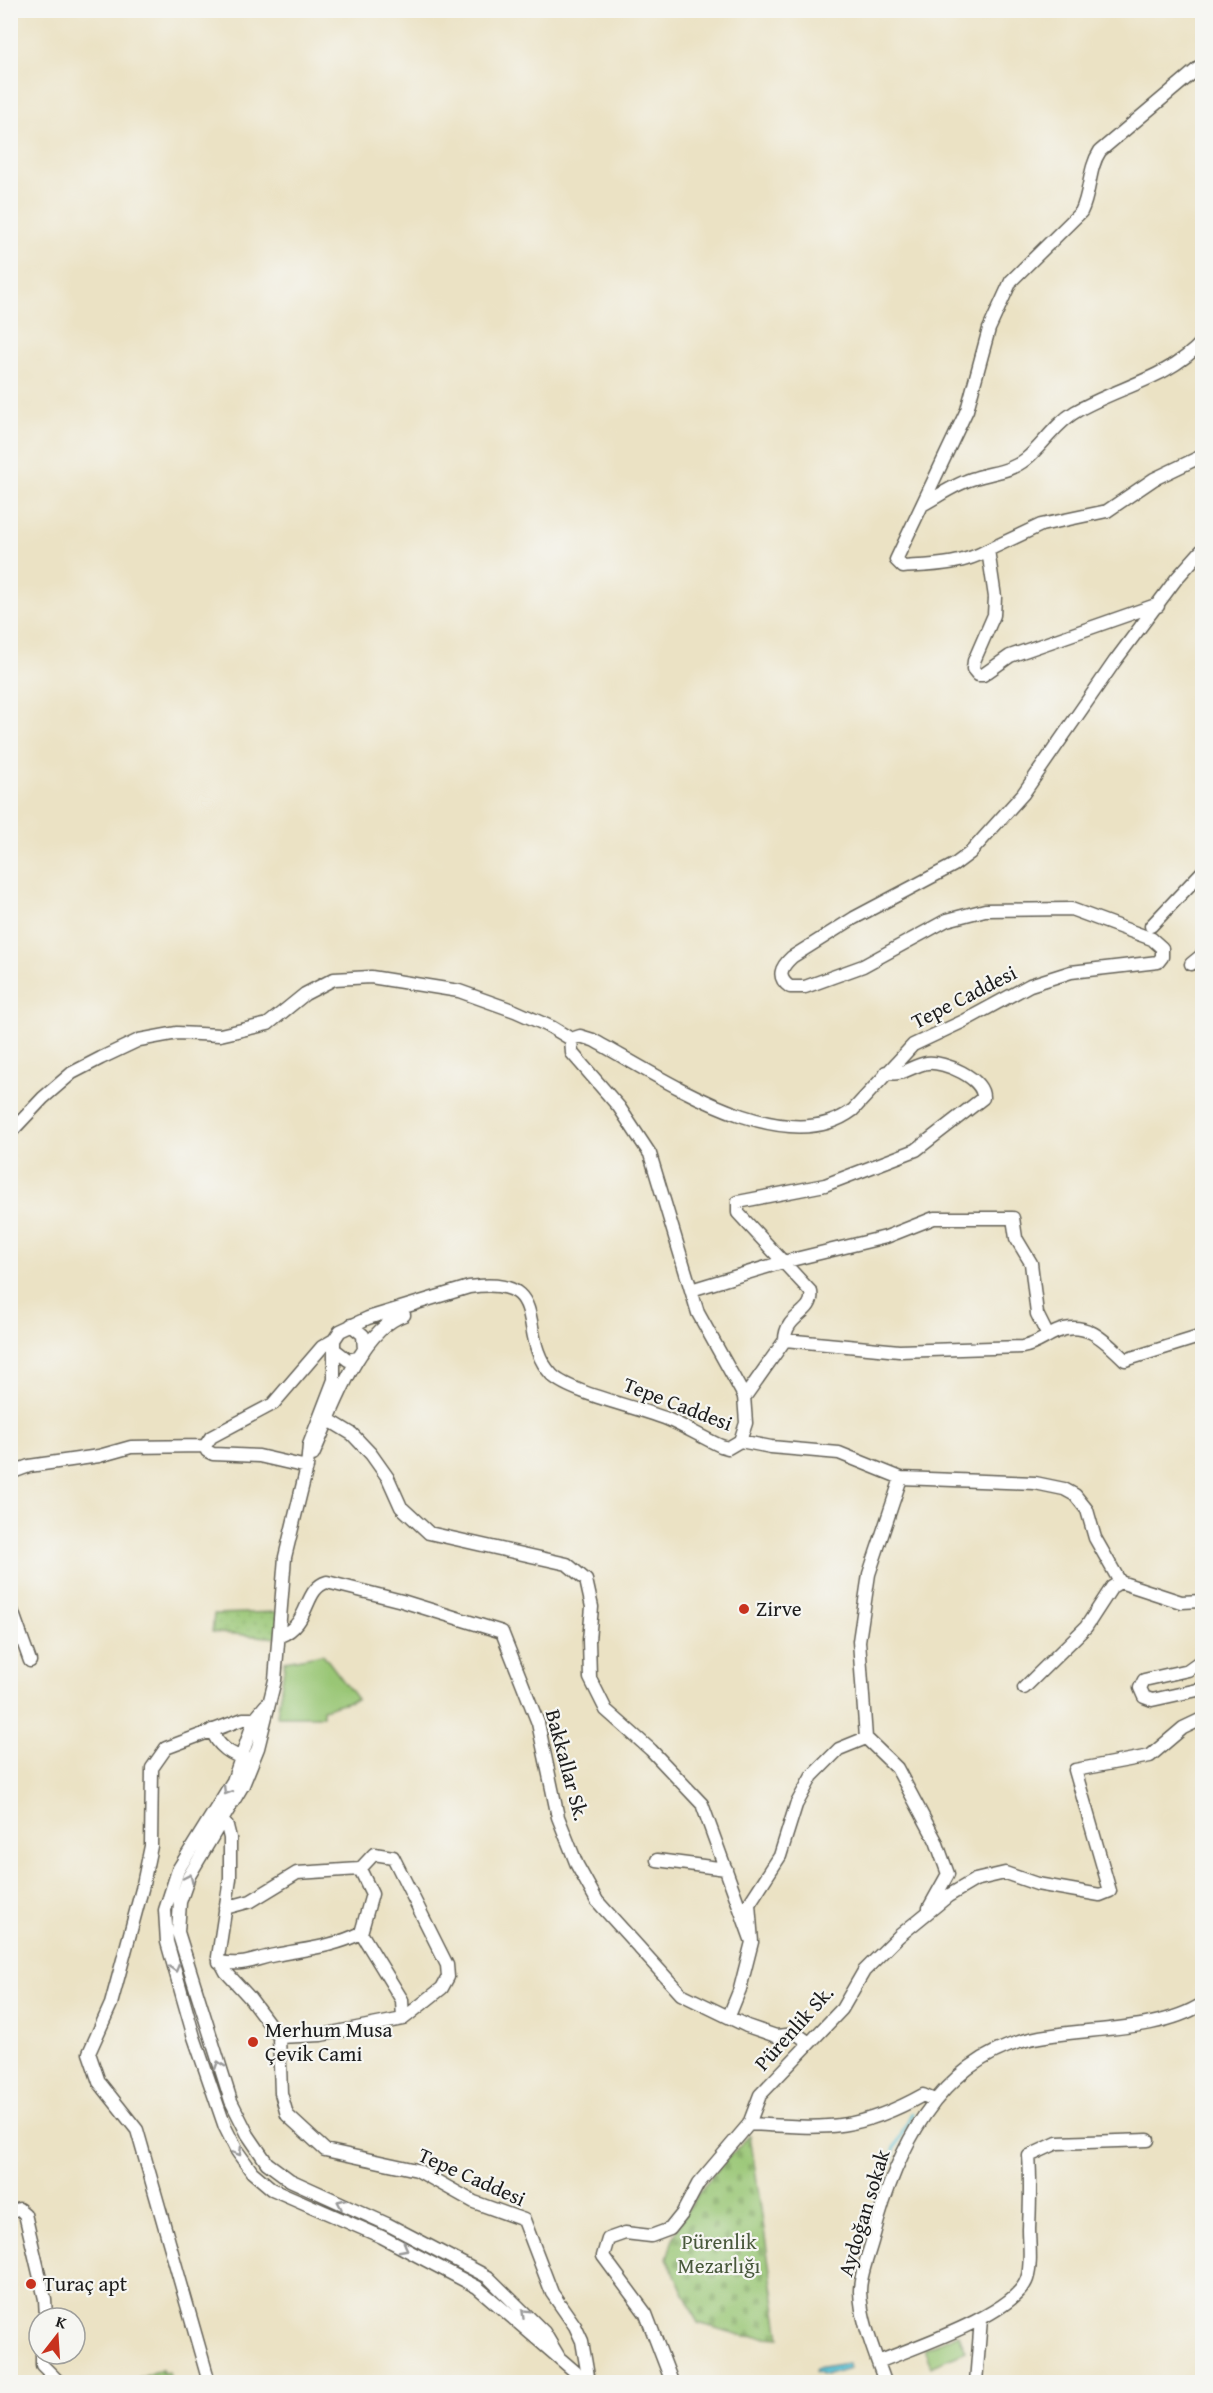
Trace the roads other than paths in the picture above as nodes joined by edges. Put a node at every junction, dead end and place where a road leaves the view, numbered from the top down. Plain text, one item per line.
1 (1203, 65) edge
2 (1203, 342) edge
3 (1203, 456) edge
4 (922, 505) junction
5 (988, 550) junction
6 (1203, 550) edge
7 (1158, 606) junction
8 (1203, 872) edge
9 (1151, 926) dead end
10 (1203, 955) edge
11 (1191, 964) dead end
12 (572, 1039) junction
13 (886, 1072) junction
14 (10, 1133) edge
15 (783, 1262) junction
16 (494, 1286) junction
17 (691, 1290) junction
18 (351, 1325) junction
19 (1048, 1336) junction
20 (1203, 1336) edge
21 (785, 1340) junction
22 (334, 1345) junction
23 (364, 1350) junction
24 (744, 1398) junction
25 (329, 1420) junction
26 (740, 1441) junction
27 (205, 1446) junction
28 (307, 1467) junction
29 (10, 1473) edge
30 (901, 1478) junction
31 (1120, 1582) junction
32 (1203, 1601) edge
33 (10, 1605) edge
34 (280, 1636) junction
35 (1203, 1660) edge
36 (30, 1661) dead end
37 (1024, 1688) dead end
38 (1203, 1689) edge
39 (259, 1719) junction
40 (1203, 1719) edge
41 (212, 1730) junction
42 (866, 1738) junction
43 (241, 1758) junction
44 (255, 1759) junction
45 (218, 1816) junction
46 (657, 1860) dead end
47 (360, 1869) junction
48 (726, 1869) junction
49 (225, 1908) junction
50 (925, 1914) junction
51 (362, 1933) junction
52 (752, 1942) junction
53 (219, 1962) junction
54 (1203, 2004) edge
55 (729, 2016) junction
56 (403, 2019) junction
57 (279, 2037) junction
58 (808, 2042) junction
59 (934, 2100) junction
60 (749, 2124) junction
61 (1148, 2140) dead end
62 (10, 2213) edge
63 (45, 2306) edge
64 (981, 2319) junction
65 (560, 2359) junction
66 (878, 2362) junction
67 (43, 2366) edge
68 (59, 2382) edge
69 (208, 2382) edge
70 (588, 2382) edge
71 (672, 2382) edge
72 (885, 2382) edge
73 (976, 2382) edge

1 - 4 street
2 - 4 street
3 - 5 street
4 - 5 street
5 - 7 street
6 - 7 street, Tepe Caddesi
7 - 13 street, Tepe Caddesi
8 - 9 street
10 - 11 street
12 - 13 street, Tepe Caddesi
12 - 14 street
12 - 17 street, Tepe Caddesi
13 - 15 street
15 - 17 street
15 - 19 street
15 - 21 street
16 - 18 street, Tepe Caddesi
16 - 23 street
16 - 26 street, Tepe Caddesi
17 - 24 street, Tepe Caddesi
18 - 22 street, Tepe Caddesi
18 - 23 street
19 - 20 street
19 - 21 street
21 - 24 street
22 - 23 street
22 - 27 street, Tepe Caddesi
22 - 28 street
23 - 25 street
24 - 26 street, Tepe Caddesi
25 - 28 street
25 - 48 street
26 - 30 street
27 - 28 street
27 - 29 street
28 - 34 street
30 - 31 street
30 - 42 street
31 - 32 street
31 - 37 street
33 - 36 street
34 - 39 street
34 - 55 street, Bakkallar Sk.
35 - 38 street
39 - 41 street
39 - 43 street
39 - 44 street
40 - 50 street, Pürenlik Sk.
41 - 43 street
41 - 69 street
42 - 50 street
42 - 52 street
43 - 44 street
43 -> 45 street
44 - 45 street
45 - 49 street
65 -> 45 street
45 -> 65 street
46 - 48 street
47 - 49 street
47 - 51 street
47 - 56 street
48 - 52 street
49 - 53 street
50 - 58 street, Pürenlik Sk.
51 - 53 street
51 - 56 street
52 - 55 street
53 - 57 street
54 - 59 street, Aydoğan sokak
55 - 58 street, Bakkallar Sk.
56 - 57 street
57 - 70 street, Tepe Caddesi
58 - 60 street, Pürenlik Sk.
59 - 60 street
59 - 66 street, Aydoğan sokak
60 - 71 street, Pürenlik Sk.
61 - 64 street
62 - 63 street
64 - 66 street
64 - 73 street
65 - 70 street
66 - 72 street, Aydoğan sokak
67 - 68 street

